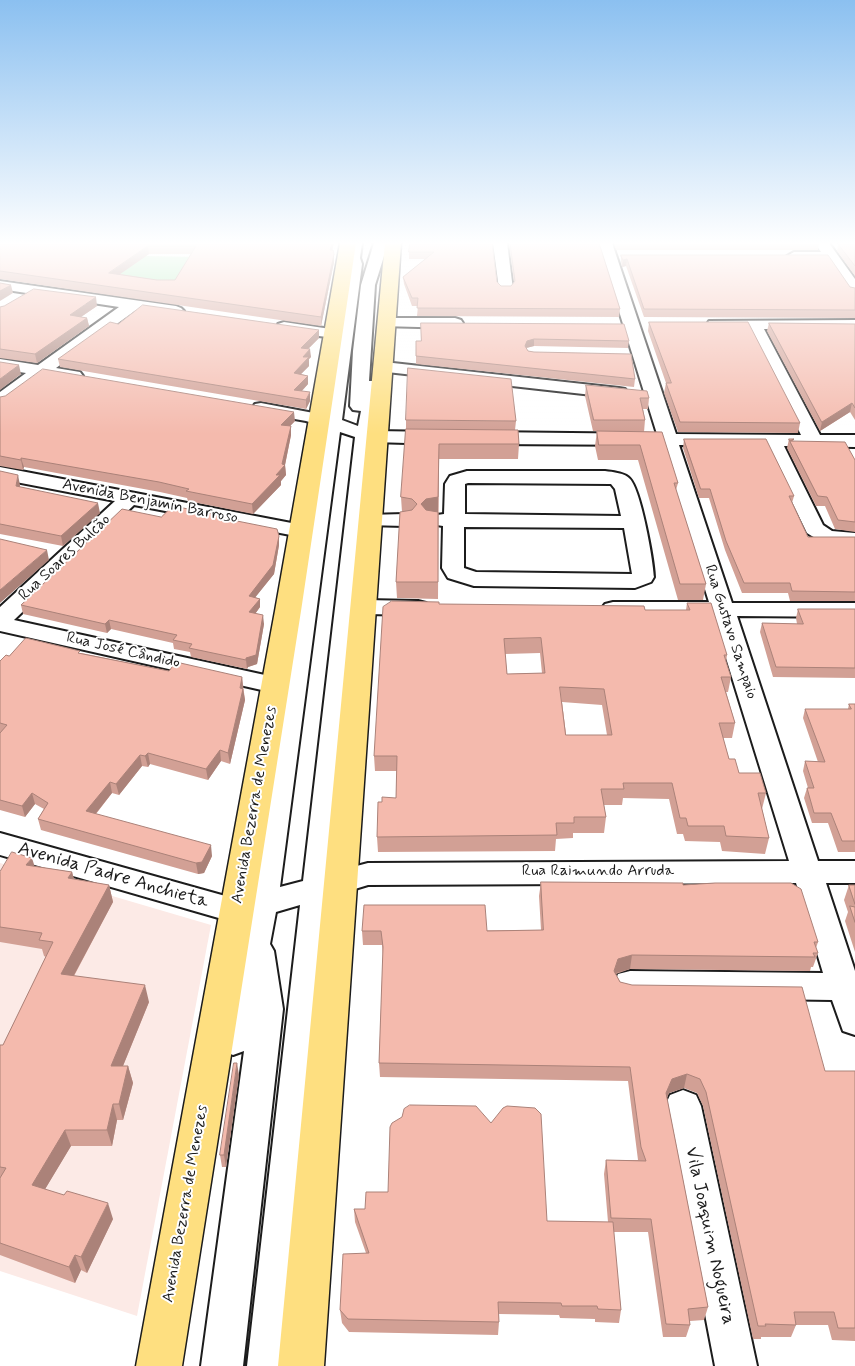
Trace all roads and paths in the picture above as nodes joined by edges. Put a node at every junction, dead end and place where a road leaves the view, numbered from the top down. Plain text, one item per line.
1 (130, 307) edge
2 (145, 307) edge
3 (337, 307) edge
4 (347, 307) edge
5 (366, 307) edge
6 (380, 307) edge
7 (389, 307) edge
8 (626, 307) edge
9 (190, 313) edge
10 (388, 323) junction
11 (266, 324) edge
12 (466, 324) edge
13 (612, 324) edge
14 (632, 324) junction
15 (650, 324) edge
16 (697, 324) edge
17 (753, 324) junction
18 (855, 325) edge
19 (333, 334) junction
20 (624, 355) edge
21 (642, 355) junction
22 (0, 364) edge
23 (384, 367) junction
24 (41, 371) junction
25 (90, 379) edge
26 (656, 397) junction
27 (0, 400) edge
28 (242, 405) edge
29 (326, 421) junction
30 (371, 436) junction
31 (668, 440) junction
32 (772, 440) junction
33 (813, 440) junction
34 (855, 440) edge
35 (3, 477) edge
36 (130, 498) junction
37 (372, 520) junction
38 (405, 520) edge
39 (433, 520) edge
40 (454, 521) junction
41 (632, 522) junction
42 (301, 531) junction
43 (855, 539) edge
44 (364, 607) junction
45 (442, 608) edge
46 (592, 609) edge
47 (722, 610) junction
48 (855, 610) edge
49 (0, 620) edge
50 (0, 624) edge
51 (275, 685) junction
52 (0, 844) edge
53 (808, 871) junction
54 (855, 872) edge
55 (329, 885) junction
56 (251, 918) junction
57 (630, 984) edge
58 (844, 986) junction
59 (855, 1021) edge
60 (683, 1106) dead end
61 (159, 1366) edge
62 (180, 1366) edge
63 (222, 1366) edge
64 (268, 1366) edge
65 (301, 1366) edge
66 (736, 1366) edge

1 - 24 street
2 - 9 street
3 - 19 main road, Avenida Bezerra de Menezes
4 - 29 street, Avenida Bezerra de Menezes
5 - 30 street
6 - 30 street
7 - 10 main road
8 - 14 street, Rua Gustavo Sampaio
10 - 12 street
10 - 23 main road
11 - 19 street
13 - 14 street
14 - 15 street
14 - 21 street, Rua Gustavo Sampaio
16 - 17 street
17 - 18 street
17 - 33 street
19 - 29 main road, Avenida Bezerra de Menezes
20 - 21 street
21 - 26 street, Rua Gustavo Sampaio
22 - 24 street
23 - 26 street
23 - 30 main road
24 - 25 street
24 - 27 street
26 - 31 street, Rua Gustavo Sampaio
28 - 29 street
29 - 30 street
29 - 42 main road, Avenida Bezerra de Menezes
29 - 56 street, Avenida Bezerra de Menezes
30 - 31 street
30 - 37 main road
30 - 55 street
31 - 32 street
31 - 47 street, Rua Gustavo Sampaio
32 - 33 street
32 - 43 street
33 - 34 street
35 - 36 street, Avenida Benjamin Barroso
36 - 42 street, Avenida Benjamin Barroso
36 - 49 street, Rua Soares Bulcão
37 - 38 street
37 - 44 main road
39 - 40 street
40 - 41 street
40 - 41 street
40 - 41 street
42 - 51 main road, Avenida Bezerra de Menezes
44 - 45 street
44 - 55 main road
46 - 47 street
47 - 48 street
47 - 53 street, Rua Gustavo Sampaio
50 - 51 street, Rua José Cândido
51 - 56 main road, Avenida Bezerra de Menezes
52 - 56 street, Avenida Padre Anchieta
53 - 54 street, Rua Raimundo Arruda
53 - 55 street, Rua Raimundo Arruda
53 - 58 street, Rua Gustavo Sampaio
55 - 56 street
55 - 64 street
55 - 65 main road
56 - 61 main road, Avenida Bezerra de Menezes
56 - 62 street, Avenida Bezerra de Menezes
56 - 63 street, Avenida Bezerra de Menezes
57 - 58 street
58 - 59 street, Rua Gustavo Sampaio
60 - 66 street, Vila Joaquim Nogueira

